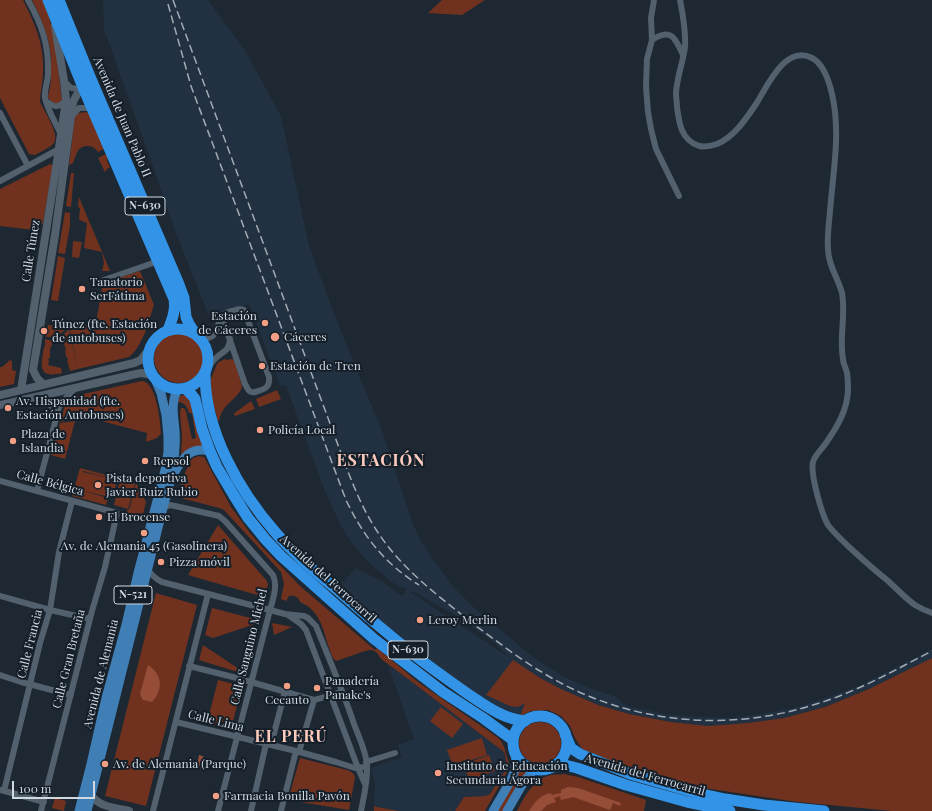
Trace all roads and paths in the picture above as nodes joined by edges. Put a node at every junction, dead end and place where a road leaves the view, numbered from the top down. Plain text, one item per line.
1 (28, 0) edge
2 (48, 0) edge
3 (59, 0) edge
4 (63, 0) edge
5 (654, 0) edge
6 (680, 0) edge
7 (52, 11) junction
8 (67, 18) junction
9 (652, 40) junction
10 (683, 55) junction
11 (64, 81) junction
12 (84, 84) junction
13 (66, 100) junction
14 (46, 101) junction
15 (94, 110) junction
16 (0, 112) edge
17 (72, 116) junction
18 (61, 135) junction
19 (68, 142) junction
20 (58, 150) junction
21 (65, 161) junction
22 (28, 166) junction
23 (0, 181) edge
24 (679, 196) dead end
25 (55, 235) junction
26 (45, 238) junction
27 (153, 263) dead end
28 (101, 281) dead end
29 (222, 317) junction
30 (168, 330) junction
31 (216, 332) junction
32 (198, 336) junction
33 (229, 336) junction
34 (150, 348) junction
35 (224, 353) junction
36 (26, 356) junction
37 (35, 358) junction
38 (237, 361) junction
39 (206, 371) junction
40 (154, 377) junction
41 (43, 384) junction
42 (79, 387) junction
43 (181, 389) junction
44 (21, 390) junction
45 (0, 395) edge
46 (33, 397) junction
47 (0, 405) edge
48 (57, 413) junction
49 (210, 450) junction
50 (172, 476) junction
51 (0, 481) edge
52 (37, 491) junction
53 (72, 501) junction
54 (163, 508) junction
55 (117, 513) joint
56 (148, 569) junction
57 (162, 582) junction
58 (148, 585) junction
59 (208, 594) junction
60 (0, 596) edge
61 (50, 610) junction
62 (270, 610) junction
63 (932, 613) edge
64 (285, 614) junction
65 (90, 620) junction
66 (316, 626) junction
67 (306, 630) junction
68 (190, 666) junction
69 (0, 675) edge
70 (252, 682) junction
71 (30, 685) junction
72 (340, 688) junction
73 (284, 691) junction
74 (329, 693) junction
75 (71, 695) junction
76 (314, 700) junction
77 (525, 721) junction
78 (176, 722) junction
79 (565, 734) junction
80 (238, 737) junction
81 (513, 740) junction
82 (269, 745) junction
83 (352, 751) junction
84 (298, 752) junction
85 (395, 753) dead end
86 (516, 755) junction
87 (366, 762) junction
88 (344, 764) junction
89 (358, 766) junction
90 (552, 767) junction
91 (534, 770) junction
92 (366, 786) junction
93 (2, 790) edge
94 (91, 795) junction
95 (44, 802) junction
96 (102, 804) junction
97 (86, 810) edge
98 (42, 811) edge
99 (129, 811) edge
100 (153, 811) edge
101 (218, 811) edge
102 (251, 811) edge
103 (281, 811) edge
104 (361, 811) edge
105 (493, 811) edge
106 (507, 811) edge
107 (730, 811) edge
108 (824, 811) edge

1 - 14 street
2 - 7 highway, Avenida de Juan Pablo II / N-630
3 - 8 highway, Avenida de Juan Pablo II / N-630
4 - 8 main road
5 - 9 street
6 - 10 street
7 - 11 main road, Calle Túnez
7 - 12 highway, Avenida de Juan Pablo II / N-630
8 - 12 highway, Avenida de Juan Pablo II / N-630
9 - 10 street
9 - 24 street
10 - 63 street
11 - 12 street
11 - 13 main road, Calle Túnez
12 - 15 highway, Avenida de Juan Pablo II / N-630
12 - 17 main road, Calle Túnez
12 - 32 highway, Avenida de Juan Pablo II / N-630
13 - 14 street
13 - 18 main road, Calle Túnez
14 - 18 street
15 - 17 street
15 - 30 highway, Avenida de Juan Pablo II / N-630
16 - 22 street
17 - 19 main road, Calle Túnez
18 - 20 main road, Calle Túnez
19 - 20 street
19 - 21 main road, Calle Túnez
20 - 21 street
20 - 22 street
20 - 26 main road, Calle Túnez
21 - 25 main road, Calle Túnez
22 - 23 street
25 - 26 street
25 - 37 main road, Calle Túnez
26 - 36 main road, Calle Túnez
27 - 28 street
29 - 31 street
29 - 33 street
29 - 38 street
30 - 32 highway
30 - 34 highway
31 - 32 street
31 - 33 street
32 - 39 highway, N-630
33 - 35 street
33 - 38 street
34 - 40 highway
34 - 41 main road
35 - 38 street
35 - 39 street
36 - 37 street
36 - 44 main road, Calle Túnez
37 - 41 main road, Calle Túnez
39 - 43 highway
39 - 77 highway, Avenida del Ferrocarril / N-630
40 - 42 main road
40 - 43 highway
40 - 97 main road, Avenida de Alemania / N-521
41 - 44 main road
42 - 46 main road
42 - 48 street
43 - 49 highway, Avenida del Ferrocarril / N-630
43 - 50 main road, Avenida de Alemania / N-521
44 - 45 main road
46 - 47 main road
46 - 48 street
48 - 52 street
49 - 50 main road
49 - 81 highway, Avenida del Ferrocarril / N-630
50 - 54 main road, Avenida de Alemania / N-521
51 - 52 street, Calle Bélgica
52 - 53 street, Calle Bélgica
53 - 55 street, Calle Bélgica
53 - 61 street, Calle Francia
54 - 56 main road, Avenida de Alemania / N-521
54 - 62 street, Calle Sanguino Michel
55 - 65 street, Calle Gran Bretaña
56 - 57 street
56 - 58 main road, Avenida de Alemania / N-521
57 - 58 street
57 - 59 street
58 - 94 main road, Avenida de Alemania / N-521
59 - 62 street
59 - 68 street
60 - 61 street
61 - 65 street
61 - 71 street, Calle Francia
62 - 64 street
62 - 70 street, Calle Sanguino Michel
64 - 66 street
64 - 67 street
65 - 75 street, Calle Gran Bretaña
66 - 67 street
66 - 72 street
67 - 74 street
68 - 70 street
68 - 78 street
69 - 71 street
70 - 73 street
70 - 80 street, Calle Sanguino Michel
71 - 75 street
71 - 93 street, Calle Francia
72 - 74 street
72 - 87 street
73 - 76 street
73 - 82 street
74 - 76 street
74 - 83 street
75 - 95 street, Calle Gran Bretaña
76 - 84 street
77 - 79 highway, N-630
77 - 81 highway
78 - 80 street, Calle Lima
78 - 100 street
79 - 90 highway
79 - 108 highway, Avenida del Ferrocarril / N-630
80 - 82 street, Calle Lima
80 - 101 street, Calle Sanguino Michel
81 - 86 highway
82 - 84 street, Calle Lima
82 - 102 street
83 - 88 street
83 - 89 street
84 - 88 street, Calle Lima
84 - 103 street
85 - 87 street, Calle Lima
86 - 91 highway
86 - 105 main road
87 - 89 street, Calle Lima
87 - 92 street
88 - 89 street, Calle Lima
89 - 92 street
90 - 91 highway
90 - 107 highway, Avenida del Ferrocarril
91 - 106 main road
92 - 104 street
93 - 95 street
94 - 96 main road
94 - 97 main road, Avenida de Alemania / N-521
95 - 98 street, Calle Gran Bretaña
96 - 97 main road
96 - 99 main road

